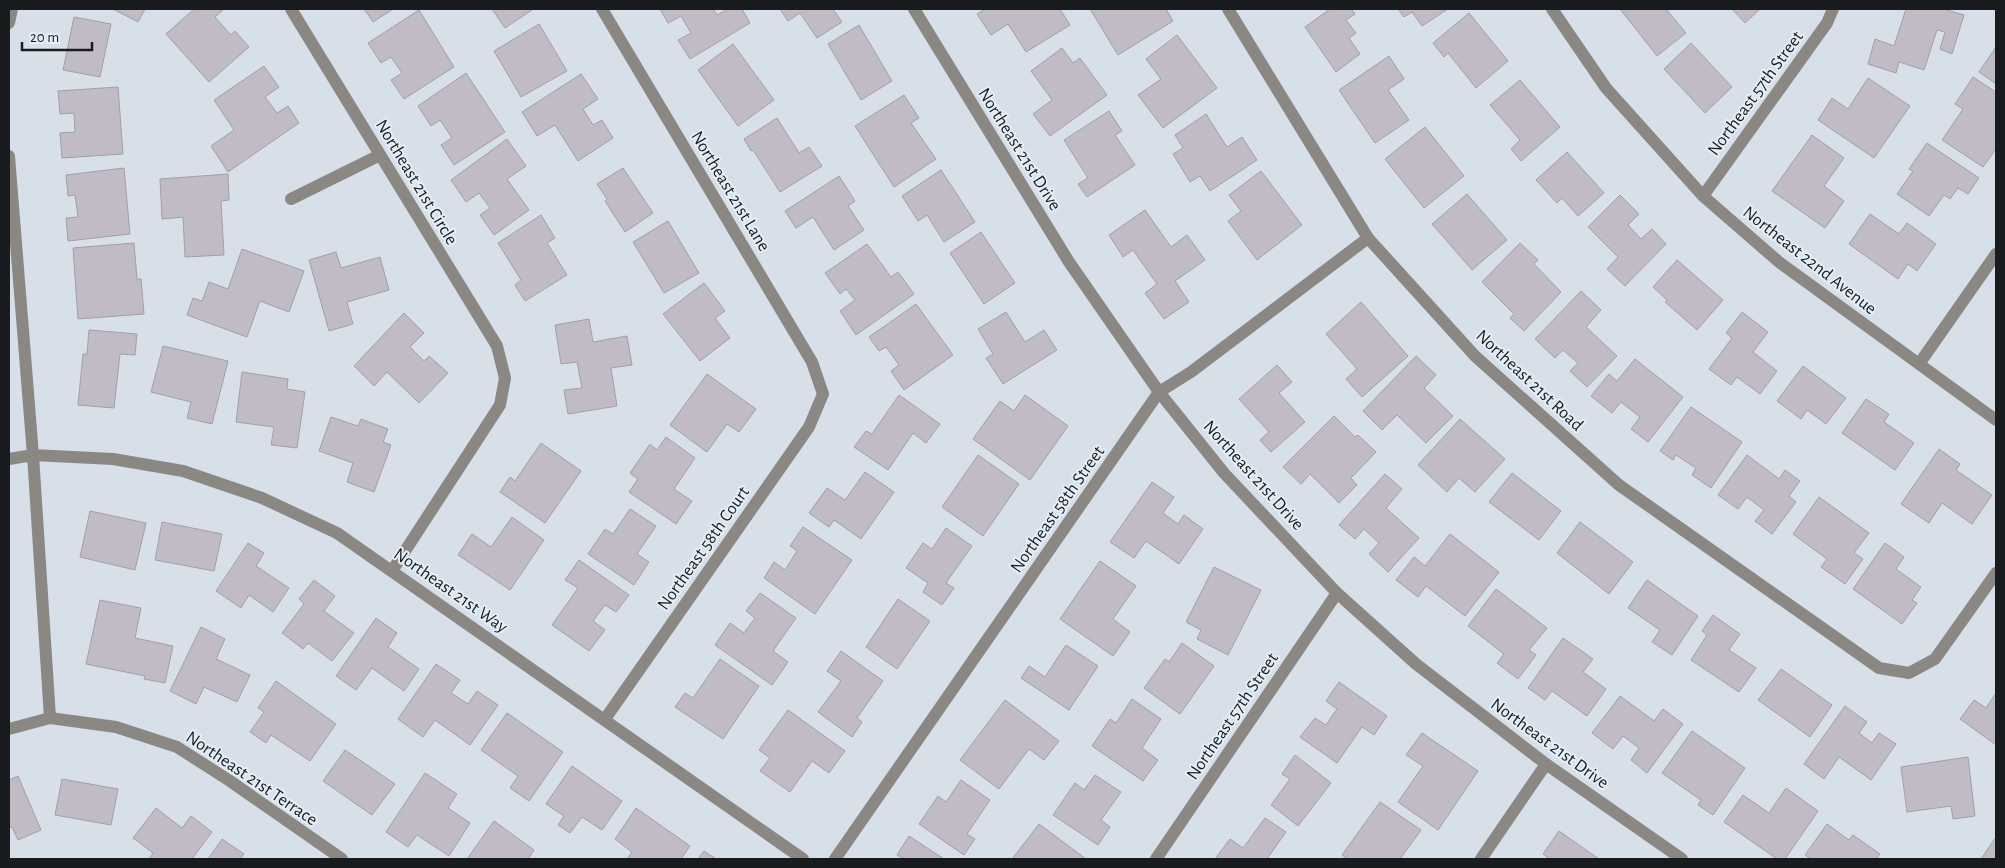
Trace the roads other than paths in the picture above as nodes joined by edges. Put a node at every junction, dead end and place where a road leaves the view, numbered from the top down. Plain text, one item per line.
1 (12, 9) edge
2 (291, 9) edge
3 (602, 9) edge
4 (914, 9) edge
5 (1228, 9) edge
6 (1552, 9) edge
7 (1833, 9) edge
8 (9, 23) edge
9 (380, 155) junction
10 (9, 156) edge
11 (10, 188) edge
12 (1703, 196) junction
13 (292, 199) dead end
14 (1368, 238) junction
15 (1996, 254) edge
16 (1919, 364) junction
17 (1159, 392) junction
18 (822, 394) joint
19 (1996, 420) edge
20 (33, 455) junction
21 (9, 459) edge
22 (392, 571) junction
23 (1996, 573) edge
24 (1337, 593) junction
25 (50, 718) junction
26 (605, 719) junction
27 (9, 729) edge
28 (1546, 764) junction
29 (342, 859) edge
30 (804, 859) edge
31 (835, 859) edge
32 (1156, 859) edge
33 (1481, 859) edge
34 (1682, 859) edge

1 - 8 street
2 - 9 street, Northeast 21st Circle
3 - 18 street, Northeast 21st Lane
4 - 17 street, Northeast 21st Drive
5 - 14 street, Northeast 21st Road
6 - 12 street, Northeast 22nd Avenue
7 - 12 street, Northeast 57th Street
9 - 13 street
9 - 22 street, Northeast 21st Circle
10 - 11 street
11 - 20 street
12 - 16 street, Northeast 22nd Avenue
14 - 17 street, Northeast 58th Street
14 - 23 street, Northeast 21st Road
15 - 16 street
16 - 19 street, Northeast 22nd Avenue
17 - 24 street, Northeast 21st Drive
17 - 31 street, Northeast 58th Street
18 - 26 street, Northeast 58th Court
20 - 21 street, Northeast 21st Way
20 - 22 street, Northeast 21st Way
20 - 25 street
22 - 26 street, Northeast 21st Way
24 - 28 street, Northeast 21st Drive
24 - 32 street, Northeast 57th Street
25 - 27 street
25 - 29 street, Northeast 21st Terrace
26 - 30 street, Northeast 21st Way
28 - 33 street
28 - 34 street, Northeast 21st Drive

